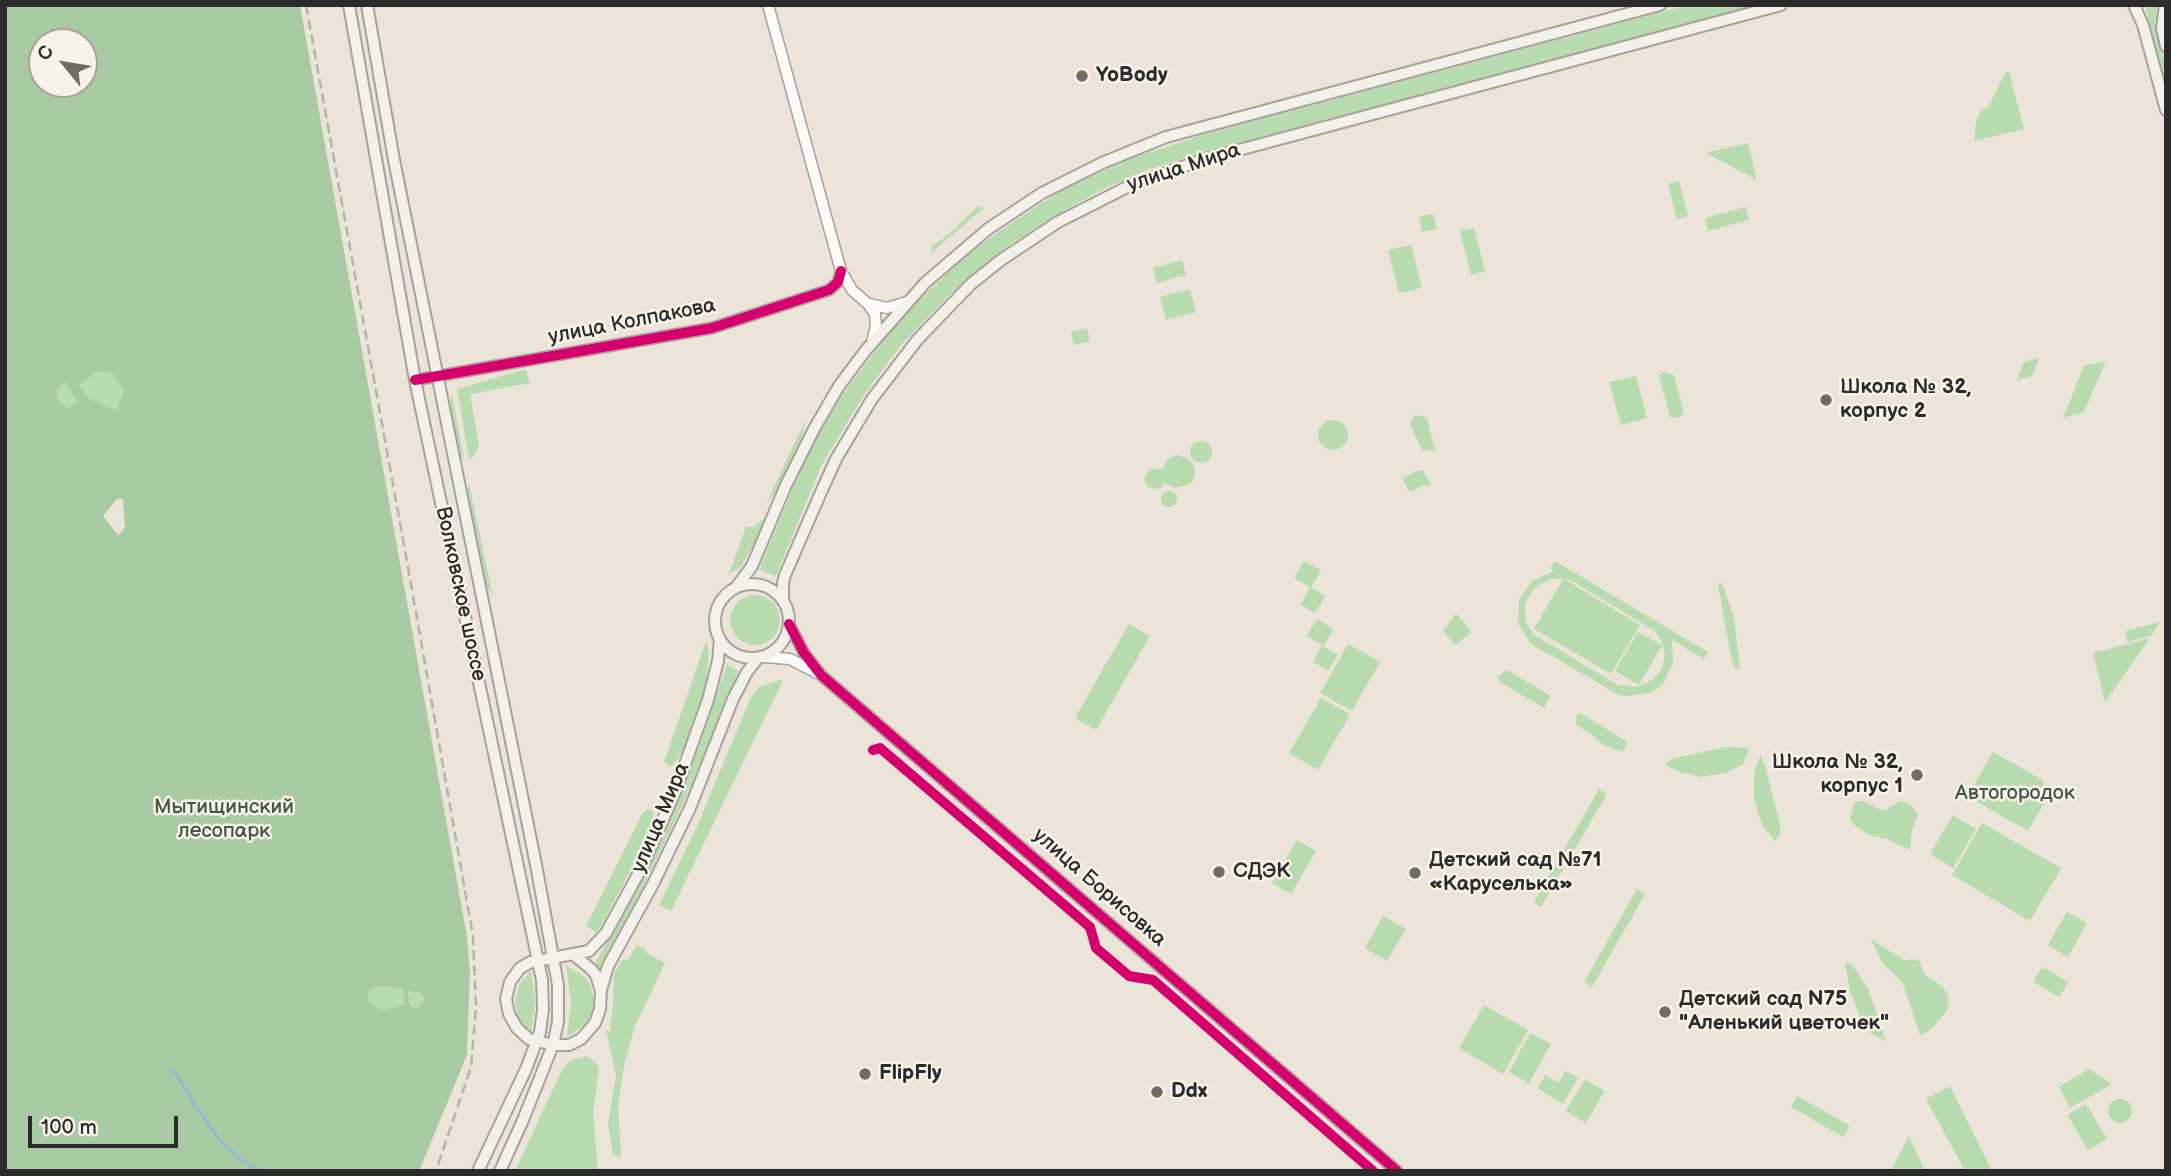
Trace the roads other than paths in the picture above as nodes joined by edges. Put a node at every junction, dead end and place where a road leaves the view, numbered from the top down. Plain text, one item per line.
1 (349, 5) edge
2 (367, 5) edge
3 (768, 5) edge
4 (1660, 5) edge
5 (1781, 5) edge
6 (2134, 5) edge
7 (2165, 5) edge
8 (2166, 46) edge
9 (2166, 110) edge
10 (841, 271) junction
11 (829, 290) junction
12 (855, 293) junction
13 (907, 302) junction
14 (868, 304) junction
15 (872, 342) junction
16 (438, 376) junction
17 (415, 380) junction
18 (737, 586) junction
19 (783, 601) junction
20 (789, 624) junction
21 (720, 639) junction
22 (761, 657) junction
23 (821, 675) junction
24 (574, 956) junction
25 (554, 957) junction
26 (539, 960) junction
27 (601, 990) junction
28 (536, 1042) junction
29 (553, 1045) junction
30 (478, 1171) edge
31 (500, 1171) edge
32 (1397, 1171) edge

1 - 17 main road, Волковское шоссе
2 - 16 main road, Волковское шоссе
3 - 10 street
4 - 13 main road, улица Мира
5 - 19 main road, улица Мира
6 - 9 main road
7 - 8 main road
10 - 11 street
10 - 12 street
11 - 12 street
11 - 16 street, улица Колпакова
12 - 14 street
13 - 14 street
13 - 15 main road, улица Мира
14 - 15 street
15 - 18 main road, улица Мира
16 - 17 street, улица Колпакова
16 - 25 main road, Волковское шоссе
17 - 26 main road, Волковское шоссе
18 - 19 main road
18 - 21 main road
19 - 20 main road
20 - 22 main road
20 - 23 street, улица Борисовка
21 - 22 main road
21 - 24 main road, улица Мира
22 - 23 street, улица Борисовка
22 - 27 main road, улица Мира
23 - 32 street, улица Борисовка
24 - 25 main road
24 - 27 main road
25 - 26 main road
25 - 29 main road, Волковское шоссе
26 - 28 main road, Волковское шоссе
26 - 28 main road
27 - 29 main road, улица Мира
28 - 29 main road
28 - 30 main road, Волковское шоссе
29 - 31 main road, Волковское шоссе

